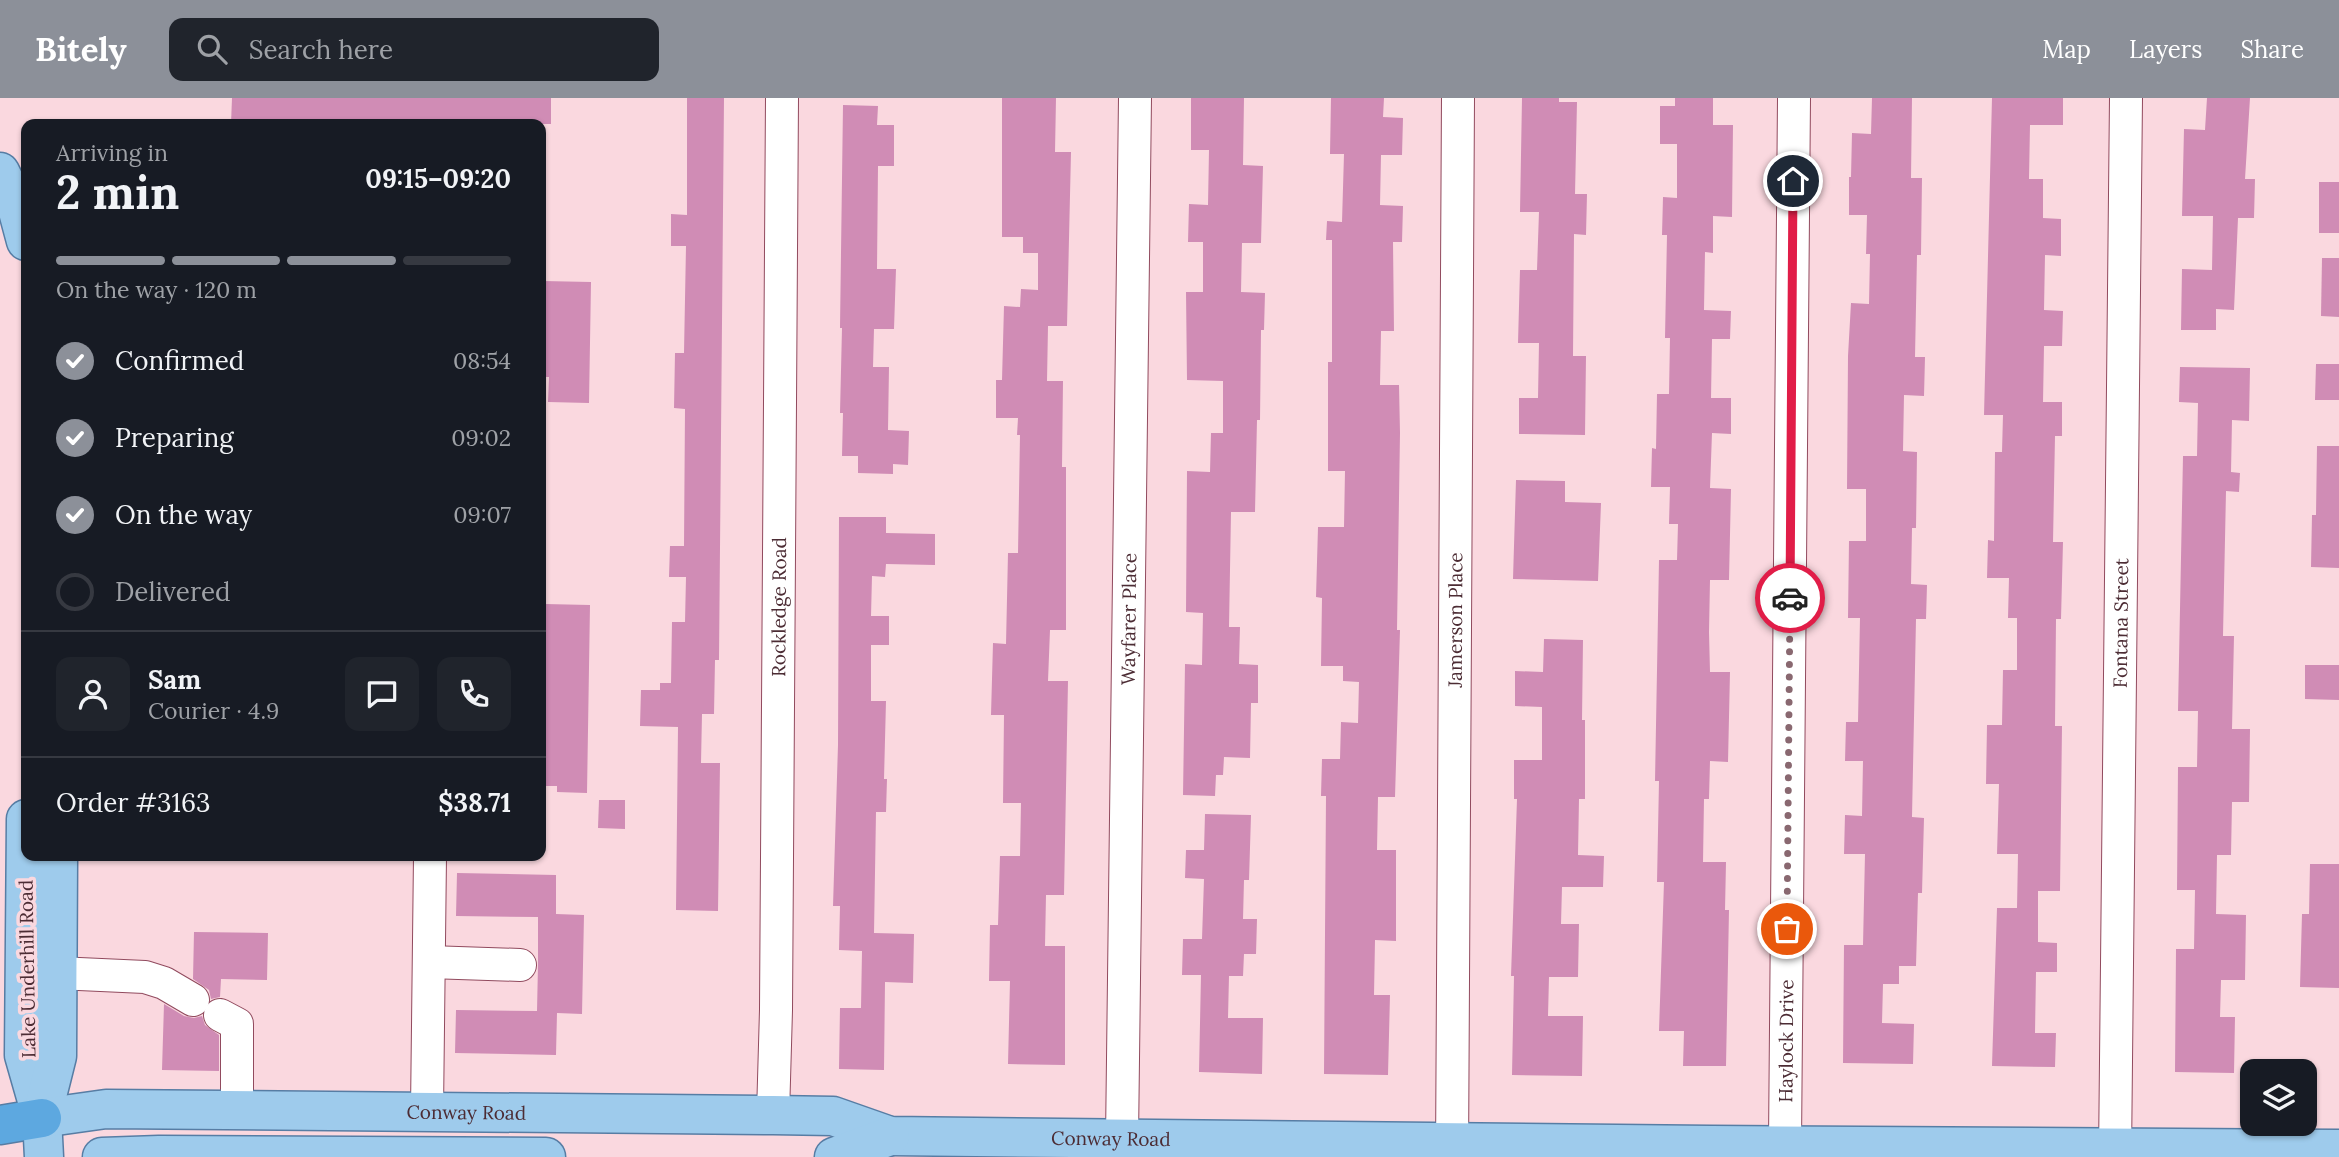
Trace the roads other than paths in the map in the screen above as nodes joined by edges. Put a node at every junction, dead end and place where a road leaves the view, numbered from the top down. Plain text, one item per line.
1 (782, 98) edge
2 (1135, 98) edge
3 (1458, 98) edge
4 (1794, 98) edge
5 (2126, 98) edge
6 (0, 172) edge
7 (21, 222) edge
8 (26, 861) edge
9 (58, 861) edge
10 (430, 861) edge
11 (429, 961) junction
12 (520, 965) dead end
13 (57, 973) junction
14 (237, 1110) junction
15 (427, 1111) junction
16 (773, 1115) junction
17 (42, 1118) junction
18 (0, 1125) edge
19 (890, 1136) junction
20 (1122, 1139) junction
21 (1785, 1144) junction
22 (1452, 1149) edge
23 (2339, 1149) edge
24 (2115, 1152) edge
25 (157, 1156) edge
26 (300, 1156) edge
27 (44, 1157) edge
28 (102, 1157) edge
29 (546, 1157) edge
30 (834, 1157) edge

1 - 16 street, Rockledge Road
2 - 20 street, Wayfarer Place
3 - 22 street, Jamerson Place
4 - 21 street, Haylock Drive
5 - 24 street, Fontana Street
6 - 7 main road
8 - 17 main road, Lake Underhill Road
9 - 13 main road, Lake Underhill Road
10 - 11 street
11 - 12 street
11 - 15 street
13 - 14 street
13 - 17 main road, Lake Underhill Road
14 - 15 main road, Conway Road
14 - 17 main road, Conway Road
15 - 16 main road, Conway Road
16 - 19 main road, Conway Road
17 - 18 highway
17 - 27 main road, Lake Underhill Road
19 - 20 main road, Conway Road
19 - 30 main road, Conway Road
20 - 22 main road, Conway Road
21 - 22 main road, Conway Road
21 - 24 main road, Conway Road
23 - 24 main road, Conway Road
25 - 26 main road
25 - 28 main road
26 - 29 main road

